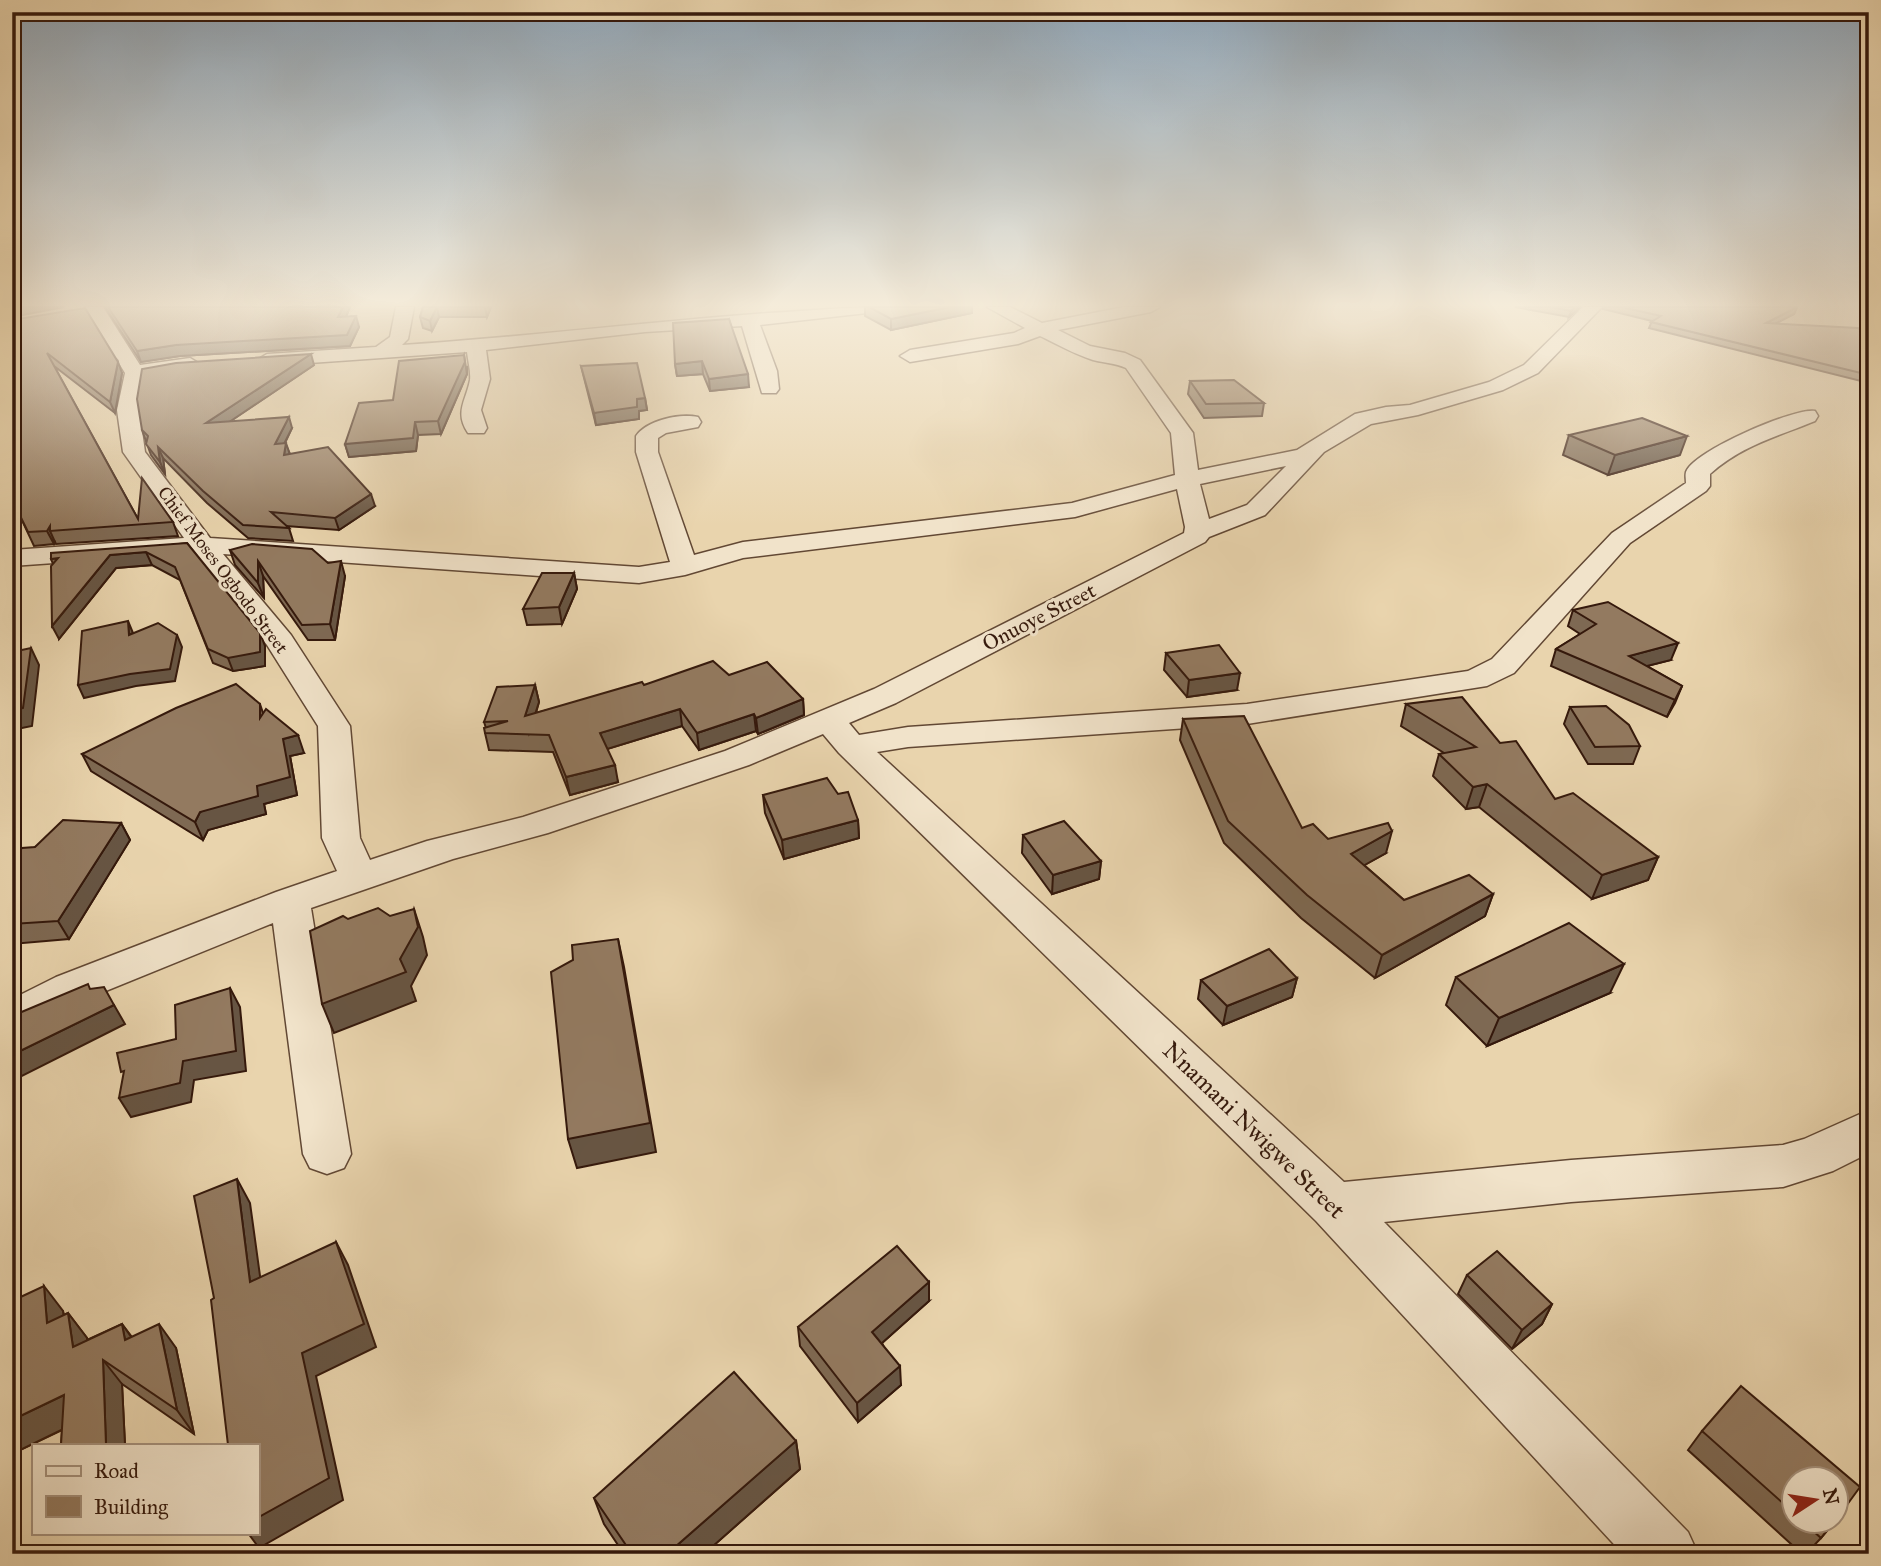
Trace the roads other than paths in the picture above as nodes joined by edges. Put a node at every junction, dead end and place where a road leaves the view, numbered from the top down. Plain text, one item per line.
1 (134, 380) edge
2 (480, 380) edge
3 (768, 380) edge
4 (1144, 380) edge
5 (1506, 380) edge
6 (769, 389) dead end
7 (1807, 416) dead end
8 (690, 422) dead end
9 (476, 428) dead end
10 (1322, 443) junction
11 (1187, 481) junction
12 (1198, 532) junction
13 (202, 545) junction
14 (12, 558) edge
15 (685, 567) junction
16 (840, 733) junction
17 (359, 878) junction
18 (290, 901) junction
19 (12, 1018) edge
20 (1869, 1130) edge
21 (327, 1154) dead end
22 (1334, 1205) junction
23 (1666, 1554) edge

1 - 13 street, Chief Moses Ogbodo Street
2 - 9 street
3 - 6 street
4 - 11 street
5 - 10 street
7 - 16 street
8 - 15 street
10 - 11 street
10 - 12 street, Onuoye Street
11 - 12 street
11 - 15 street
12 - 16 street, Onuoye Street
13 - 14 street
13 - 15 street
13 - 17 street, Chief Moses Ogbodo Street
16 - 17 street
16 - 22 street, Nnamani Nwigwe Street
17 - 18 street
18 - 19 street
18 - 21 street
20 - 22 street
22 - 23 street, Nnamani Nwigwe Street

